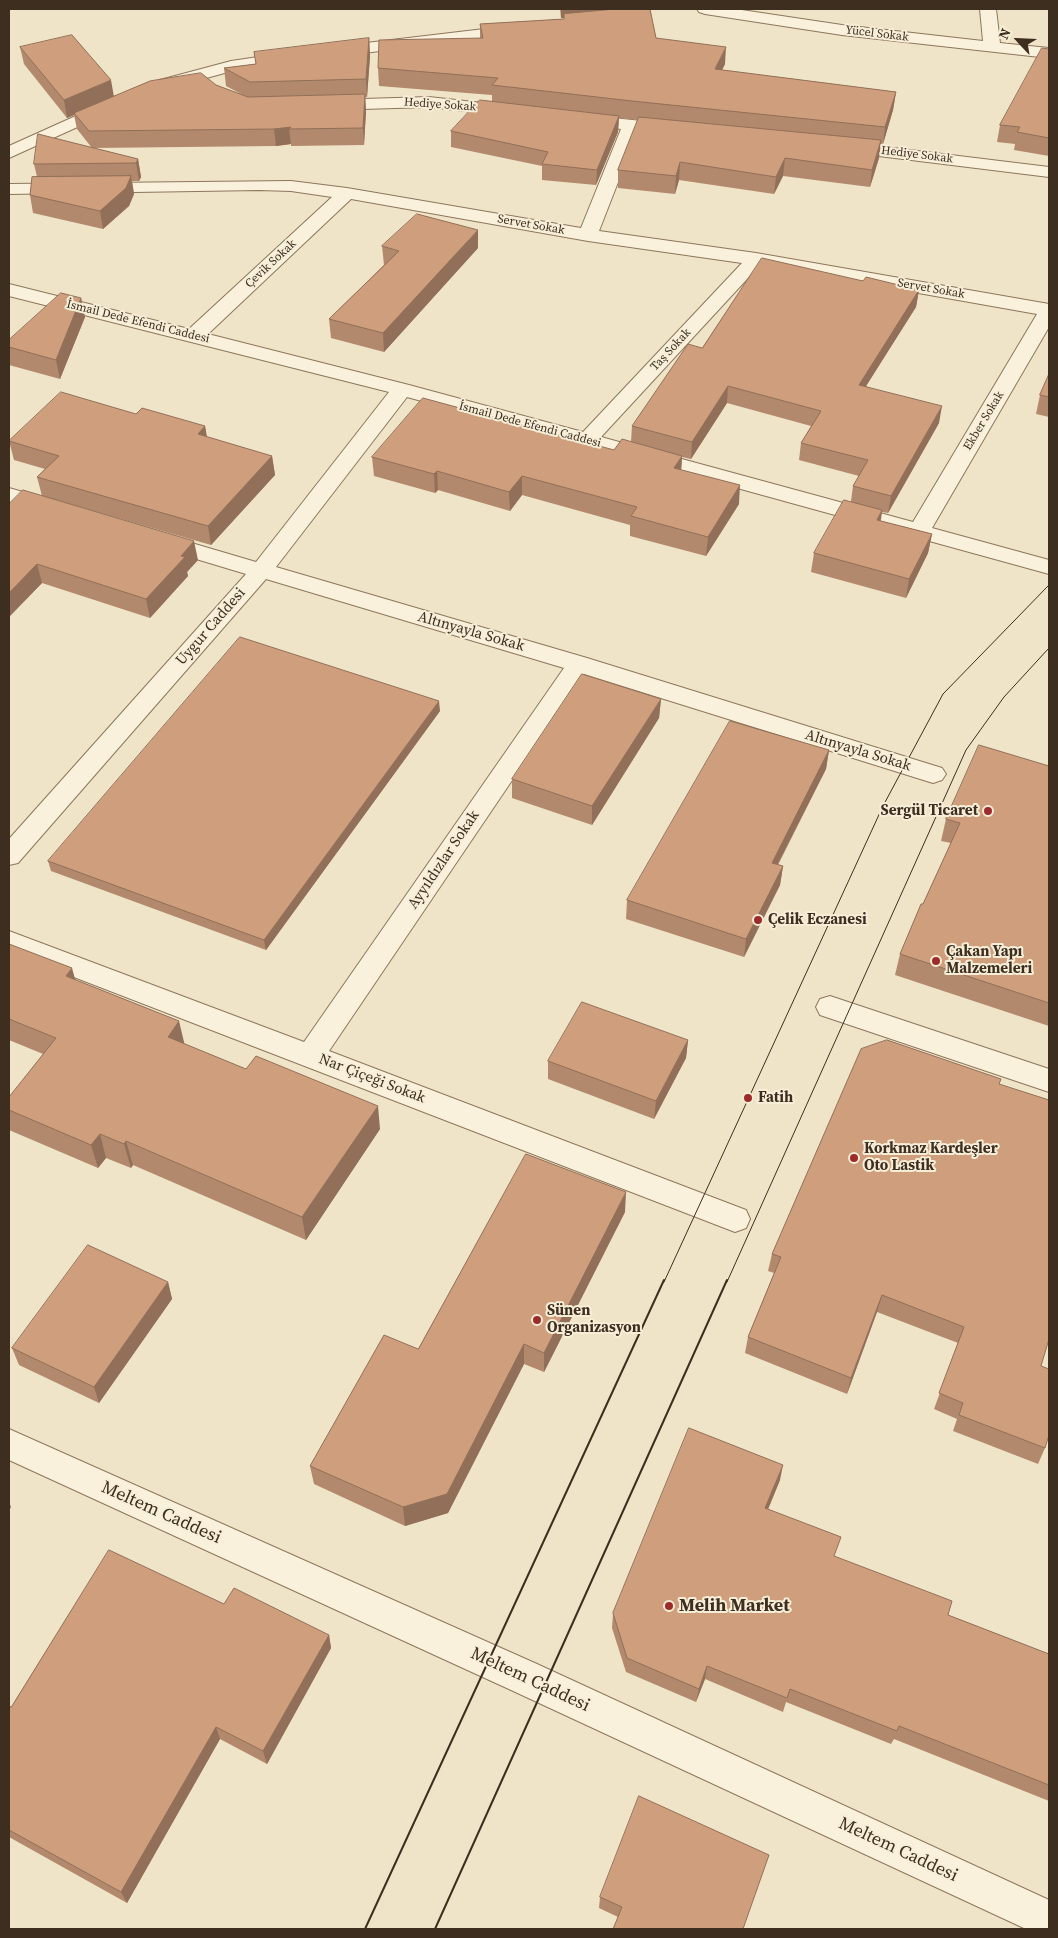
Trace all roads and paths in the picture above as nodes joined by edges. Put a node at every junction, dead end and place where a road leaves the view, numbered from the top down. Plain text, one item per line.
1 (705, 9) edge
2 (988, 9) edge
3 (538, 28) edge
4 (992, 48) junction
5 (1049, 53) edge
6 (197, 74) junction
7 (211, 86) edge
8 (148, 90) edge
9 (125, 100) edge
10 (312, 106) edge
11 (530, 114) edge
12 (567, 118) edge
13 (631, 126) junction
14 (690, 131) edge
15 (824, 144) edge
16 (9, 153) edge
17 (1049, 172) edge
18 (9, 188) edge
19 (347, 193) junction
20 (588, 235) junction
21 (756, 259) junction
22 (9, 290) edge
23 (1049, 310) edge
24 (195, 335) junction
25 (402, 389) junction
26 (587, 440) junction
27 (12, 500) edge
28 (75, 515) edge
29 (919, 532) junction
30 (140, 534) edge
31 (1049, 567) edge
32 (260, 571) junction
33 (579, 664) junction
34 (932, 774) dead end
35 (9, 856) edge
36 (9, 941) edge
37 (830, 1007) dead end
38 (310, 1056) junction
39 (1049, 1081) edge
40 (735, 1219) dead end
41 (9, 1444) edge
42 (1049, 1920) edge

1 - 4 street, Yücel Sokak
2 - 4 street
3 - 6 street
4 - 5 street, Yücel Sokak
6 - 7 street
6 - 8 street
9 - 16 street
10 - 11 street, Hediye Sokak
12 - 13 street
13 - 14 street
13 - 20 street
15 - 17 street, Hediye Sokak
18 - 19 street, Servet Sokak
19 - 20 street, Servet Sokak
19 - 24 street, Çevik Sokak
20 - 21 street, Servet Sokak
21 - 23 street, Servet Sokak
21 - 26 street, Taş Sokak
22 - 24 street, İsmail Dede Efendi Caddesi
23 - 29 street, Ekber Sokak
24 - 25 street, İsmail Dede Efendi Caddesi
25 - 26 street, İsmail Dede Efendi Caddesi
25 - 32 street, Uygur Caddesi
26 - 29 street, İsmail Dede Efendi Caddesi
27 - 28 street
29 - 31 street, İsmail Dede Efendi Caddesi
30 - 32 street, Altınyayla Sokak
32 - 33 street, Altınyayla Sokak
32 - 35 street, Uygur Caddesi
33 - 34 street, Altınyayla Sokak
33 - 38 street, Ayyıldızlar Sokak
36 - 38 street, Nar Çiçeği Sokak
37 - 39 street
38 - 40 street, Nar Çiçeği Sokak
41 - 42 street, Meltem Caddesi

